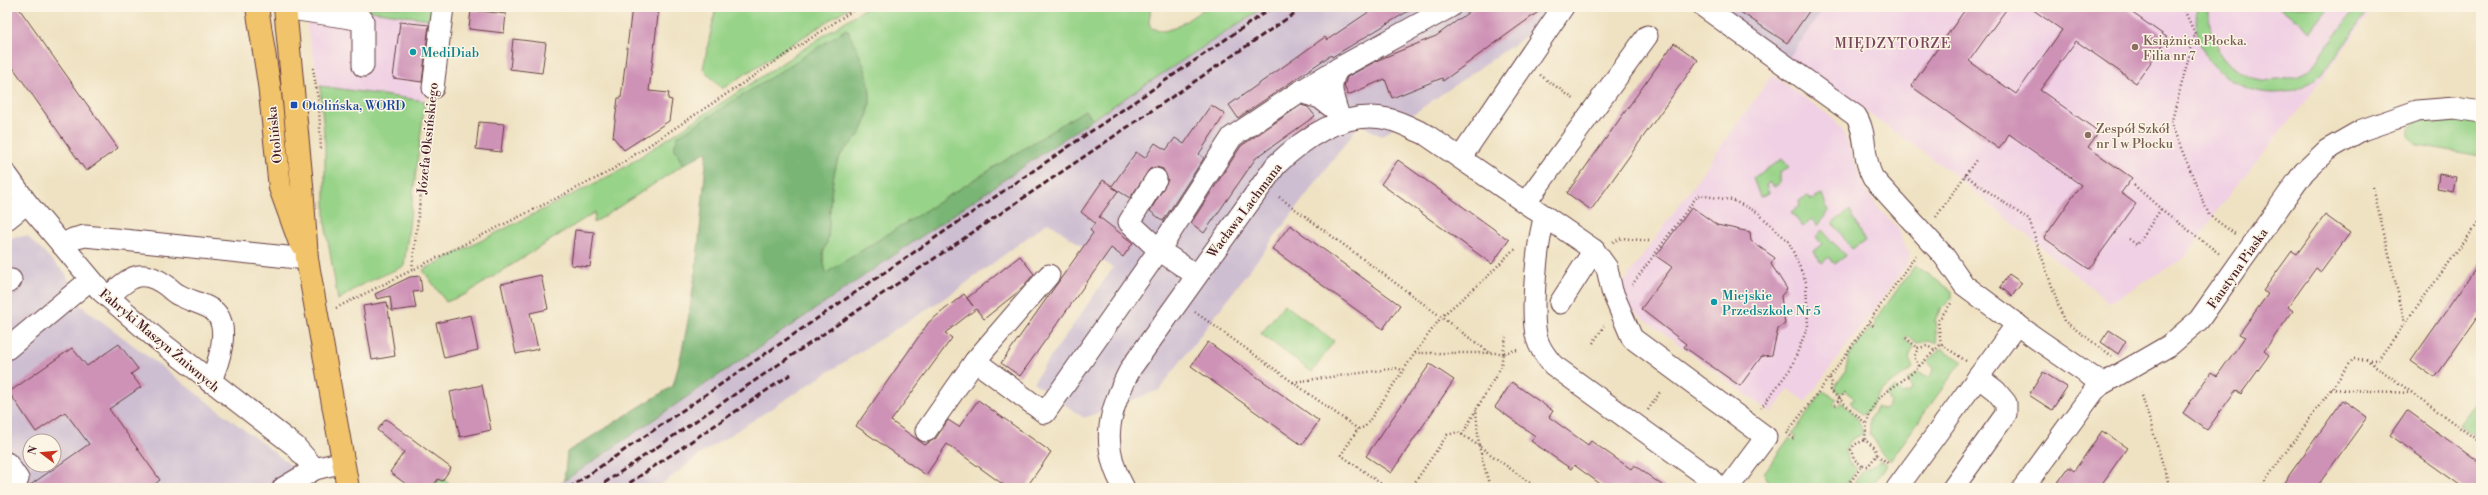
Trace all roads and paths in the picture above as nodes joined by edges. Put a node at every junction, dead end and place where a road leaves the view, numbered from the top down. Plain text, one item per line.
1 (257, 7) edge
2 (285, 7) edge
3 (442, 7) edge
4 (858, 7) edge
5 (1450, 7) edge
6 (1563, 7) edge
7 (1704, 7) edge
8 (2183, 7) edge
9 (1647, 36) dead end
10 (1525, 64) junction
11 (364, 66) dead end
12 (1340, 68) junction
13 (433, 88) joint
14 (1299, 92) junction
15 (2481, 112) edge
16 (1591, 113) junction
17 (1339, 116) junction
18 (1461, 157) junction
19 (1976, 160) dead end
20 (7, 175) edge
21 (1965, 175) junction
22 (1156, 179) dead end
23 (1262, 184) junction
24 (2134, 185) dead end
25 (2372, 187) dead end
26 (1526, 202) junction
27 (27, 204) junction
28 (2160, 210) junction
29 (1545, 216) junction
30 (7, 219) edge
31 (2481, 219) edge
32 (1925, 235) junction
33 (2129, 239) dead end
34 (1649, 241) dead end
35 (62, 245) junction
36 (2252, 246) junction
37 (1517, 249) dead end
38 (1159, 250) junction
39 (1594, 250) junction
40 (2222, 256) dead end
41 (307, 259) junction
42 (412, 269) junction
43 (1049, 275) dead end
44 (1196, 275) junction
45 (90, 280) junction
46 (108, 297) junction
47 (1178, 300) junction
48 (1954, 300) dead end
49 (1560, 303) dead end
50 (1618, 305) junction
51 (1442, 316) junction
52 (316, 319) junction
53 (1870, 322) junction
54 (2405, 323) junction
55 (2016, 324) junction
56 (1874, 326) dead end
57 (1506, 337) dead end
58 (1906, 338) dead end
59 (1593, 343) dead end
60 (1941, 344) junction
61 (1918, 348) junction
62 (7, 349) edge
63 (1517, 350) dead end
64 (1936, 350) junction
65 (1415, 353) junction
66 (1491, 353) junction
67 (1503, 353) junction
68 (2116, 359) dead end
69 (2366, 359) junction
70 (975, 361) junction
71 (1918, 366) junction
72 (1403, 371) junction
73 (1979, 374) junction
74 (1830, 377) junction
75 (210, 382) junction
76 (1293, 382) junction
77 (2101, 383) junction
78 (2331, 389) junction
79 (1845, 392) dead end
80 (2141, 392) dead end
81 (2411, 393) junction
82 (1840, 398) junction
83 (1835, 405) dead end
84 (1476, 410) junction
85 (1749, 424) junction
86 (1866, 425) junction
87 (1358, 429) junction
88 (926, 431) dead end
89 (1787, 433) junction
90 (1462, 435) junction
91 (1782, 439) dead end
92 (1794, 439) dead end
93 (1865, 440) junction
94 (2481, 443) edge
95 (1479, 446) junction
96 (343, 462) junction
97 (1862, 466) junction
98 (316, 468) junction
99 (283, 488) edge
100 (348, 488) edge
101 (1124, 488) edge
102 (1387, 488) edge
103 (1411, 488) edge
104 (1490, 488) edge
105 (1537, 488) edge
106 (1720, 488) edge
107 (1728, 488) edge
108 (1846, 488) edge
109 (1897, 488) edge
110 (1953, 488) edge
111 (2023, 488) edge
112 (2170, 488) edge
113 (2260, 488) edge

1 - 41 main road, Otolińska
2 - 11 street
2 - 41 main road, Otolińska
3 - 13 street, Józefa Oksińskiego
4 - 42 path
5 - 12 street
6 - 10 street
7 - 32 street
8 - 36 path
9 - 16 street
10 - 16 path
10 - 18 street
12 - 14 street
12 - 17 street
13 - 42 path, Józefa Oksińskiego
14 - 17 street
14 - 38 street
15 - 36 street, Faustyna Piaska
16 - 26 street
17 - 18 street, Wacława Lachmana
17 - 23 street, Wacława Lachmana
18 - 26 street, Wacława Lachmana
19 - 21 path
20 - 27 street, Fabryki Maszyn Żniwnych
21 - 32 path
21 - 68 path
22 - 38 street
23 - 44 street, Wacława Lachmana
23 - 51 path
24 - 28 path
25 - 54 path
26 - 29 street, Wacława Lachmana
27 - 30 street
27 - 35 street, Fabryki Maszyn Żniwnych
28 - 33 path
28 - 40 path
29 - 39 street, Wacława Lachmana
29 - 106 street
31 - 54 path
32 - 53 path
32 - 55 street
34 - 39 path
35 - 41 street
35 - 45 street, Fabryki Maszyn Żniwnych
36 - 77 street, Faustyna Piaska
37 - 51 path
38 - 44 street
38 - 70 street
39 - 49 street
39 - 50 street, Wacława Lachmana
41 - 52 main road, Otolińska
42 - 52 path
43 - 70 street
44 - 47 street, Wacława Lachmana
45 - 46 street, Fabryki Maszyn Żniwnych
45 - 62 street
46 - 75 street, Fabryki Maszyn Żniwnych
46 - 75 street
47 - 76 path
47 - 101 street, Wacława Lachmana
48 - 60 path
50 - 59 path
50 - 85 street, Wacława Lachmana
50 - 85 path
51 - 65 path
51 - 66 path
52 - 96 main road, Otolińska
53 - 56 path
53 - 74 path
54 - 69 path
55 - 73 street
55 - 77 street
57 - 67 path
58 - 61 path
60 - 64 path
60 - 73 path
61 - 64 path
61 - 71 path
63 - 67 path
64 - 71 path
65 - 66 path
65 - 72 path
66 - 67 path
67 - 84 path
69 - 78 path
69 - 81 path
70 - 88 street
71 - 86 path
72 - 76 path
72 - 87 path
73 - 109 street
73 - 110 street
74 - 82 path
74 - 89 path
75 - 98 street, Fabryki Maszyn Żniwnych
76 - 87 path
77 - 111 street, Faustyna Piaska
78 - 81 path
78 - 113 path
79 - 82 path
80 - 112 path
81 - 94 path
82 - 83 path
82 - 86 path
84 - 90 path
84 - 95 path
85 - 107 street, Wacława Lachmana
86 - 93 path
87 - 102 path
89 - 91 path
89 - 92 path
90 - 95 path
90 - 103 path
93 - 97 path
93 - 97 path
95 - 104 path
95 - 105 path
96 - 98 street
96 - 100 main road, Otolińska
97 - 108 path
98 - 99 street

